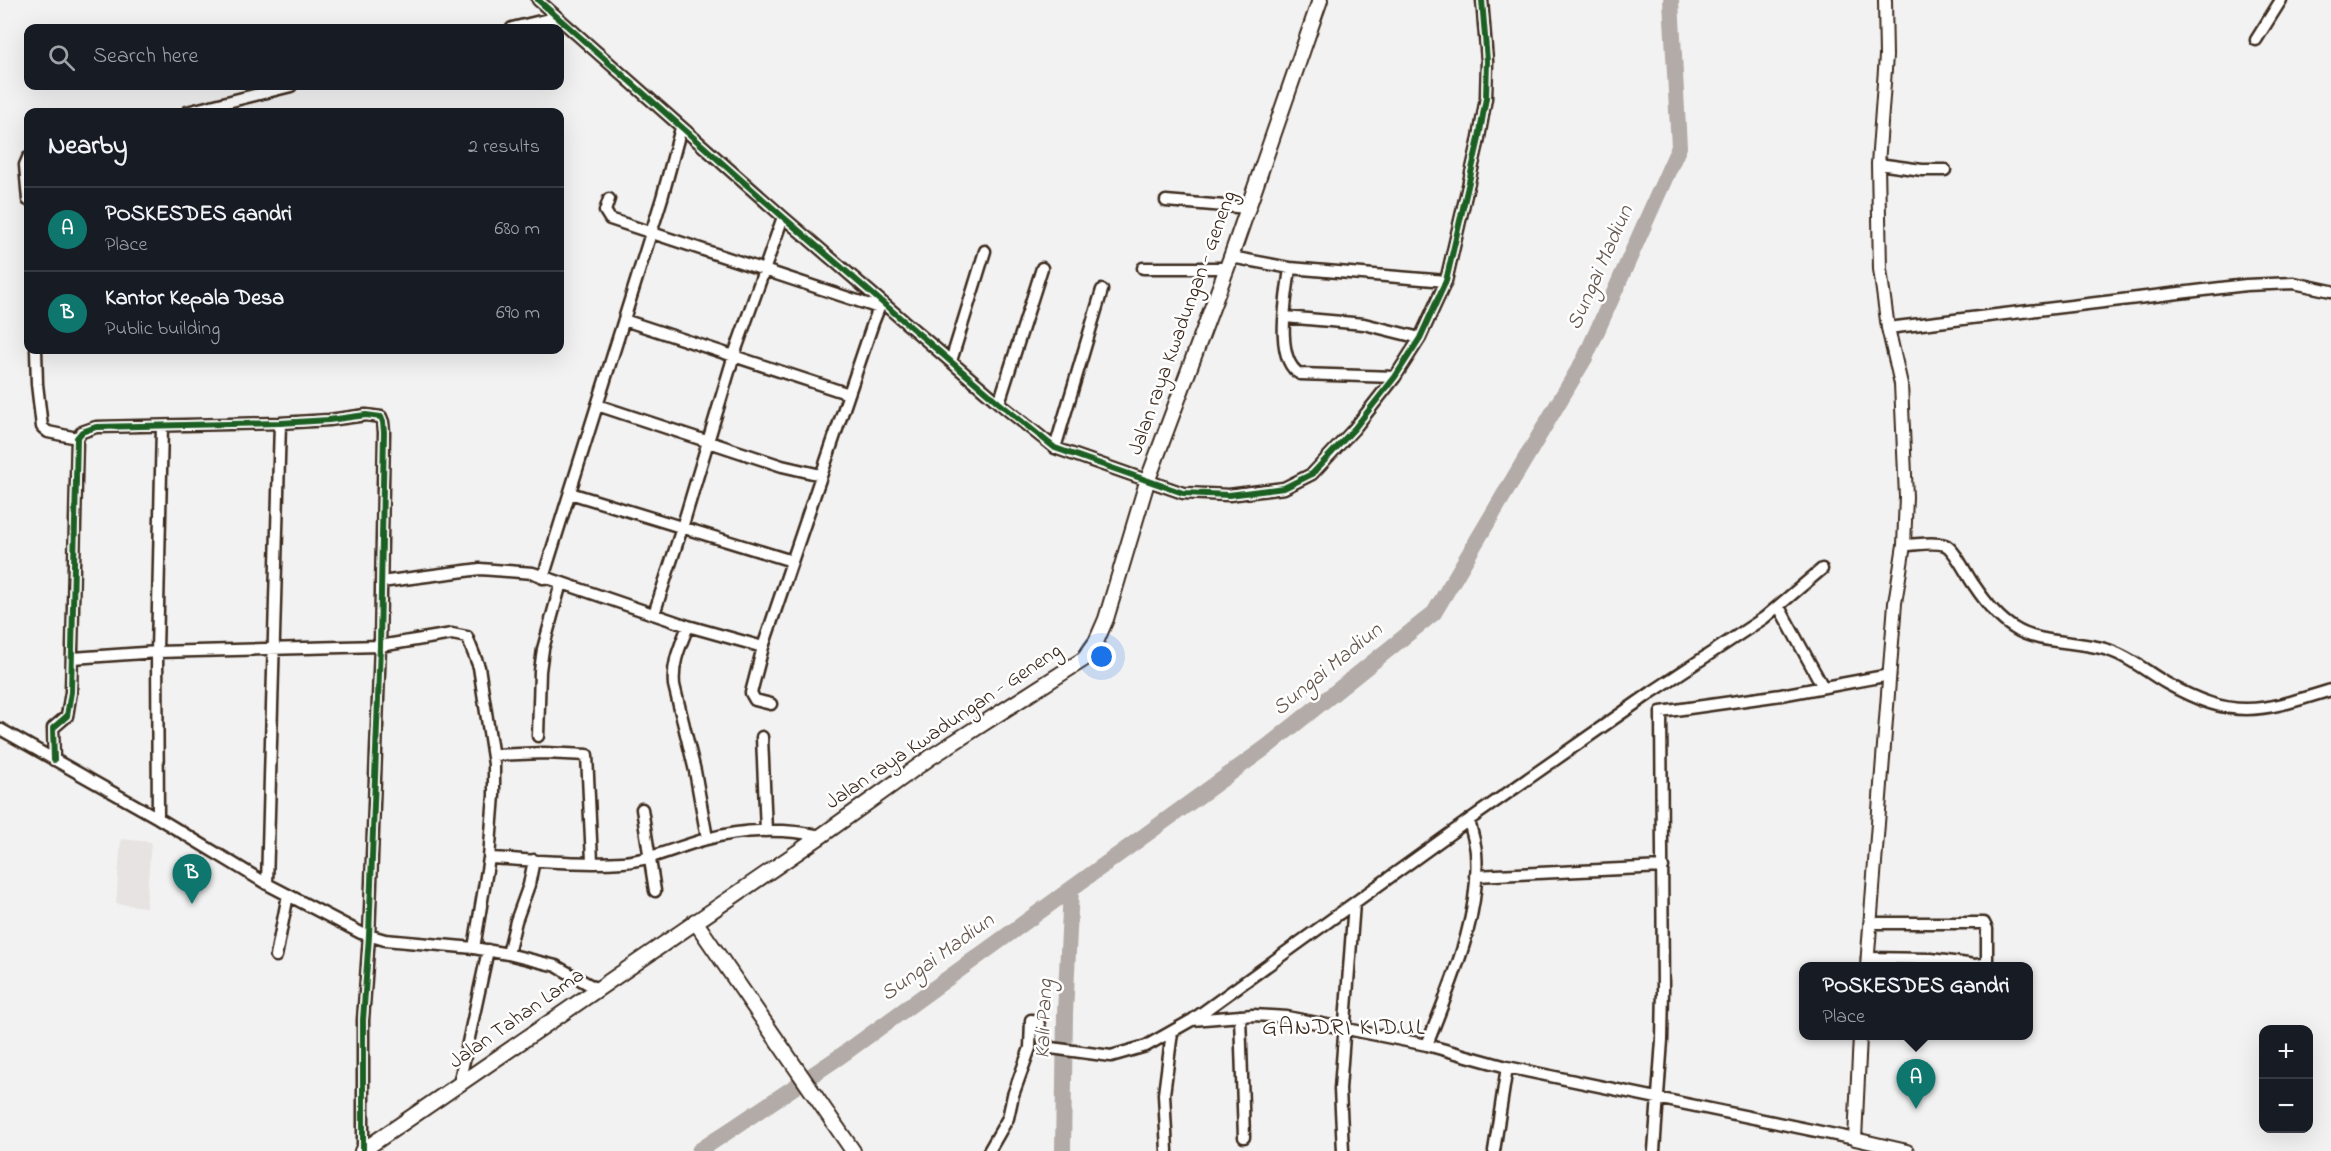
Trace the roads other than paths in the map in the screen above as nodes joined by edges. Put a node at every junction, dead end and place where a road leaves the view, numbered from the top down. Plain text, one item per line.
1 (538, 0) edge
2 (1320, 0) edge
3 (1482, 0) edge
4 (1885, 0) edge
5 (2281, 0) edge
6 (557, 17) junction
7 (529, 24) edge
8 (2256, 40) dead end
9 (275, 90) edge
10 (203, 108) edge
11 (681, 128) junction
12 (1878, 164) junction
13 (1946, 171) dead end
14 (609, 198) dead end
15 (1166, 201) dead end
16 (1248, 208) junction
17 (783, 217) junction
18 (651, 232) junction
19 (985, 251) dead end
20 (1229, 263) junction
21 (1042, 268) dead end
22 (1143, 268) dead end
23 (1290, 268) junction
24 (765, 271) junction
25 (1446, 281) junction
26 (1102, 290) dead end
27 (2331, 291) edge
28 (881, 305) junction
29 (1285, 318) junction
30 (624, 320) junction
31 (1888, 328) junction
32 (1420, 338) junction
33 (36, 354) edge
34 (735, 355) junction
35 (951, 361) junction
36 (1395, 377) junction
37 (849, 394) junction
38 (999, 403) junction
39 (597, 405) junction
40 (280, 423) junction
41 (162, 426) junction
42 (77, 438) junction
43 (709, 442) junction
44 (1055, 448) junction
45 (821, 476) junction
46 (1148, 482) junction
47 (570, 493) junction
48 (682, 528) junction
49 (1904, 545) junction
50 (792, 561) junction
51 (1822, 569) dead end
52 (543, 578) junction
53 (381, 582) junction
54 (561, 583) junction
55 (1779, 606) junction
56 (654, 614) junction
57 (688, 626) junction
58 (380, 646) junction
59 (763, 647) junction
60 (274, 648) junction
61 (157, 652) junction
62 (73, 658) junction
63 (1890, 675) junction
64 (1823, 687) junction
65 (2331, 690) edge
66 (771, 704) dead end
67 (0, 729) edge
68 (538, 736) dead end
69 (762, 737) dead end
70 (493, 755) junction
71 (54, 760) junction
72 (642, 809) dead end
73 (158, 818) junction
74 (1469, 820) junction
75 (766, 831) junction
76 (821, 836) junction
77 (707, 838) junction
78 (650, 857) junction
79 (489, 858) junction
80 (534, 860) junction
81 (592, 861) junction
82 (1663, 867) junction
83 (1475, 876) junction
84 (267, 884) junction
85 (655, 891) dead end
86 (288, 895) junction
87 (1354, 903) junction
88 (695, 921) junction
89 (1870, 923) junction
90 (369, 936) junction
91 (474, 948) junction
92 (488, 950) junction
93 (508, 954) junction
94 (276, 956) dead end
95 (1867, 962) edge
96 (1953, 962) edge
97 (1986, 962) edge
98 (597, 989) junction
99 (1240, 1016) junction
100 (1192, 1020) junction
101 (1344, 1028) junction
102 (1172, 1032) junction
103 (1860, 1040) edge
104 (1427, 1045) junction
105 (1507, 1066) junction
106 (459, 1084) junction
107 (1658, 1097) junction
108 (1244, 1137) dead end
109 (1855, 1139) junction
110 (362, 1151) edge
111 (854, 1151) edge
112 (989, 1151) edge
113 (1167, 1151) edge
114 (1343, 1151) edge
115 (1494, 1151) edge
116 (1654, 1151) edge
117 (1907, 1151) edge

1 - 6 street
2 - 16 main road, Jalan raya Kwadungan - Geneng
3 - 25 street
4 - 12 street
5 - 8 street
6 - 7 street
6 - 11 street
9 - 10 street
11 - 17 street
11 - 18 street
12 - 13 street
12 - 31 street
14 - 18 street
15 - 16 street
16 - 20 main road, Jalan raya Kwadungan - Geneng
17 - 24 street
17 - 28 street
18 - 24 street
18 - 30 street
19 - 35 street
20 - 22 street
20 - 23 street
20 - 46 main road, Jalan raya Kwadungan - Geneng
21 - 38 street
23 - 25 street
23 - 29 street
24 - 28 street
24 - 34 street
25 - 32 street
26 - 44 street
27 - 31 street
28 - 35 street
28 - 37 street
29 - 32 street
29 - 36 street
30 - 34 street
30 - 39 street
31 - 49 street
32 - 36 street
33 - 42 street
34 - 37 street
34 - 43 street
35 - 38 street
36 - 46 street
37 - 45 street
38 - 44 street
39 - 43 street
39 - 47 street
40 - 41 street
40 - 53 street
40 - 60 street
41 - 42 street
41 - 61 street
42 - 62 street
43 - 45 street
43 - 48 street
44 - 46 street
45 - 50 street
46 - 76 main road, Jalan raya Kwadungan - Geneng
47 - 48 street
47 - 52 street
48 - 50 street
48 - 56 street
49 - 63 street
49 - 65 street
50 - 59 street
51 - 55 street
52 - 53 street
52 - 54 street
53 - 58 street
54 - 56 street
54 - 68 street
55 - 64 street
55 - 74 street
56 - 57 street
57 - 59 street
57 - 77 street
58 - 60 street
58 - 70 street
58 - 90 street
59 - 66 street
60 - 61 street
60 - 84 street
61 - 62 street
61 - 73 street
62 - 71 street
63 - 64 street
63 - 89 street
64 - 82 street
67 - 71 street
69 - 75 street
70 - 79 street
70 - 81 street
71 - 73 street
72 - 78 street
73 - 84 street
74 - 83 street
74 - 87 street
75 - 76 street
75 - 77 street
76 - 88 main road, Jalan raya Kwadungan - Geneng
77 - 78 street
78 - 81 street
78 - 85 street
79 - 80 street
79 - 91 street
80 - 81 street
80 - 93 street
82 - 83 street
82 - 107 street
83 - 104 street
84 - 86 street
86 - 90 street
86 - 94 street
87 - 100 street
87 - 101 street
88 - 98 main road, Jalan Tahan Lama
88 - 111 main road
89 - 95 street
89 - 97 street
90 - 91 street
90 - 110 street
91 - 92 street
92 - 93 street
92 - 106 street
93 - 98 street
95 - 96 street
98 - 106 main road, Jalan Tahan Lama
99 - 100 street
99 - 101 street
99 - 108 street
100 - 102 street
101 - 104 street
101 - 114 street
102 - 112 street
102 - 113 street
103 - 109 street
104 - 105 street
105 - 107 street
105 - 115 street
106 - 110 main road, Jalan Tahan Lama
107 - 109 street
107 - 116 street
109 - 117 street

